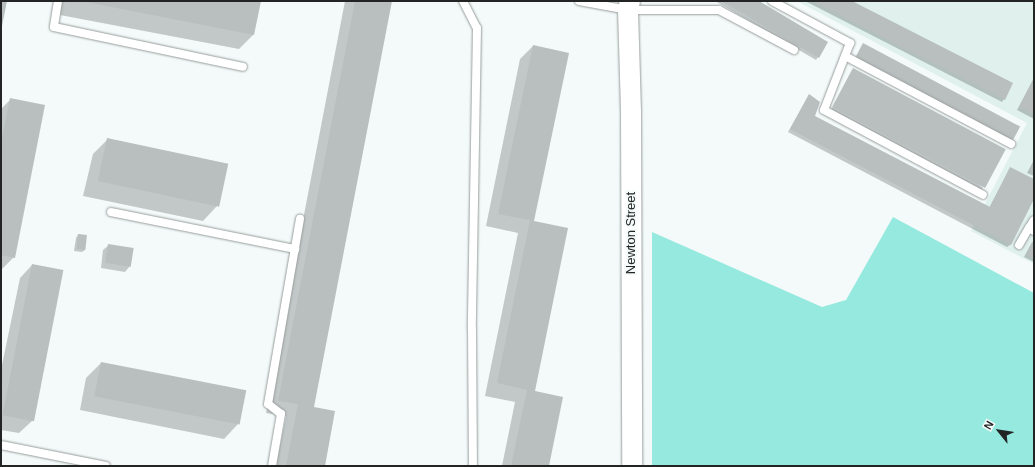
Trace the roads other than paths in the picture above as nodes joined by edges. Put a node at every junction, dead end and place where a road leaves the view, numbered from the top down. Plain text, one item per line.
1 (58, 1) edge
2 (463, 1) edge
3 (579, 1) edge
4 (772, 1) edge
5 (629, 6) edge
6 (794, 50) dead end
7 (845, 56) junction
8 (243, 67) dead end
9 (1011, 144) dead end
10 (984, 195) dead end
11 (111, 212) dead end
12 (300, 219) dead end
13 (1034, 220) edge
14 (1031, 229) edge
15 (1019, 245) dead end
16 (295, 249) junction
17 (1, 445) edge
18 (106, 466) edge
19 (272, 466) edge
20 (472, 466) edge
21 (632, 466) edge

1 - 8 lane
2 - 20 lane
3 - 5 lane
4 - 7 lane
5 - 6 lane
5 - 21 street, Newton Street
7 - 9 lane
7 - 10 lane
11 - 16 lane
12 - 16 lane
13 - 14 lane
14 - 15 lane
16 - 19 lane
17 - 18 lane

